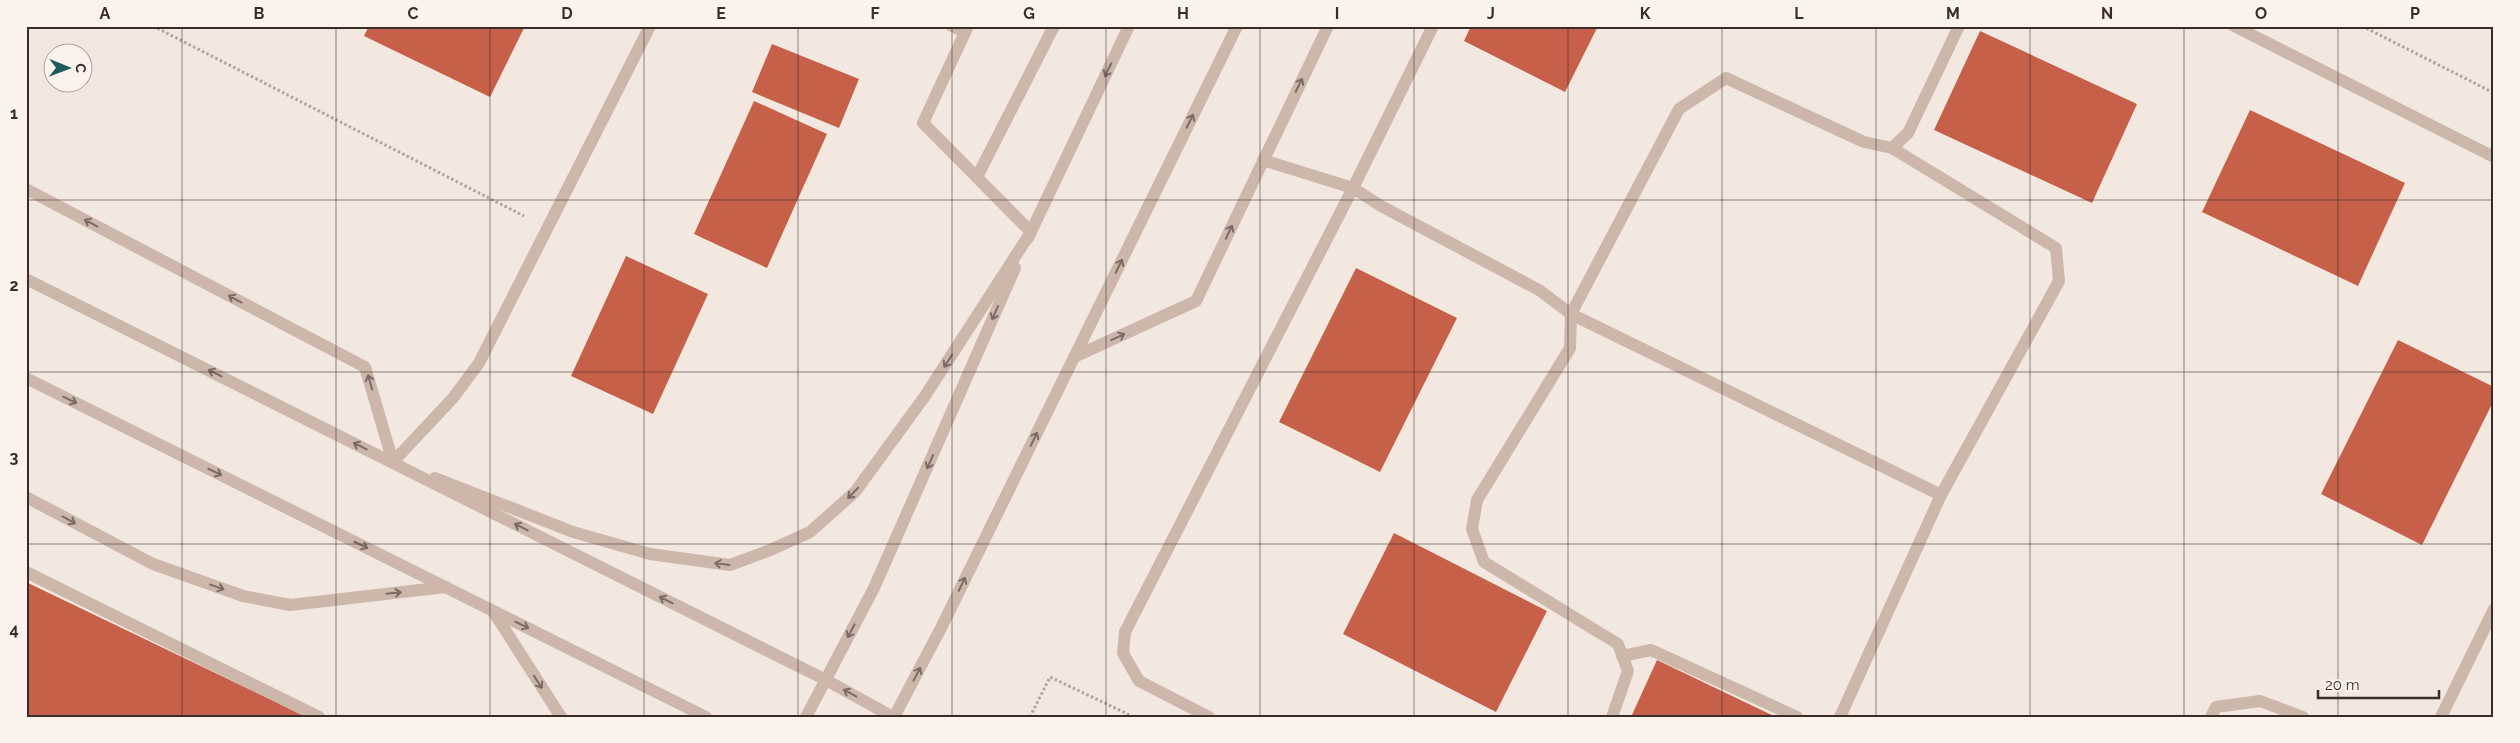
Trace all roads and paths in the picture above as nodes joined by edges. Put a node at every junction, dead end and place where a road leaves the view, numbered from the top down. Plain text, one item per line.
1 (153, 26) edge
2 (650, 26) edge
3 (952, 26) edge
4 (1054, 26) edge
5 (1129, 26) edge
6 (1237, 26) edge
7 (1328, 26) edge
8 (1433, 26) edge
9 (1959, 26) edge
10 (2234, 26) edge
11 (2362, 26) edge
12 (966, 29) edge
13 (2494, 93) edge
14 (1892, 148) junction
15 (2494, 157) edge
16 (1263, 160) junction
17 (977, 177) junction
18 (1353, 188) junction
19 (26, 189) edge
20 (548, 228) junction
21 (1031, 232) junction
22 (26, 279) edge
23 (1570, 314) junction
24 (1074, 357) junction
25 (26, 378) edge
26 (393, 462) junction
27 (1941, 495) junction
28 (26, 498) edge
29 (26, 572) edge
30 (446, 587) junction
31 (2494, 609) edge
32 (493, 611) junction
33 (1622, 656) junction
34 (826, 680) junction
35 (319, 717) edge
36 (561, 717) edge
37 (706, 717) edge
38 (806, 717) edge
39 (893, 717) edge
40 (1030, 717) edge
41 (1134, 717) edge
42 (1209, 717) edge
43 (1612, 717) edge
44 (1797, 717) edge
45 (1840, 717) edge
46 (2211, 717) edge
47 (2303, 717) edge
48 (2441, 717) edge

1 - 20 path
2 - 20 street
3 - 12 street
4 - 17 street
5 -> 21 street
24 -> 6 street
16 -> 7 street
8 - 18 street
9 - 14 street
10 - 15 street
11 - 13 path
12 - 17 street
14 - 23 street
14 - 27 street
16 - 18 street
24 -> 16 street
17 - 21 street
18 - 23 street
18 - 42 street
26 -> 19 street
20 - 26 street
21 -> 26 street
21 -> 34 street
26 -> 22 street
23 - 27 street
23 - 33 street
39 -> 24 street
25 -> 30 street
34 -> 26 street
27 - 45 street
28 -> 30 street
29 - 35 street
30 - 32 street
31 - 48 street
32 -> 36 street
32 -> 37 street
33 - 43 street
33 - 44 street
34 - 38 street
39 -> 34 street
40 - 41 path
46 - 47 street

